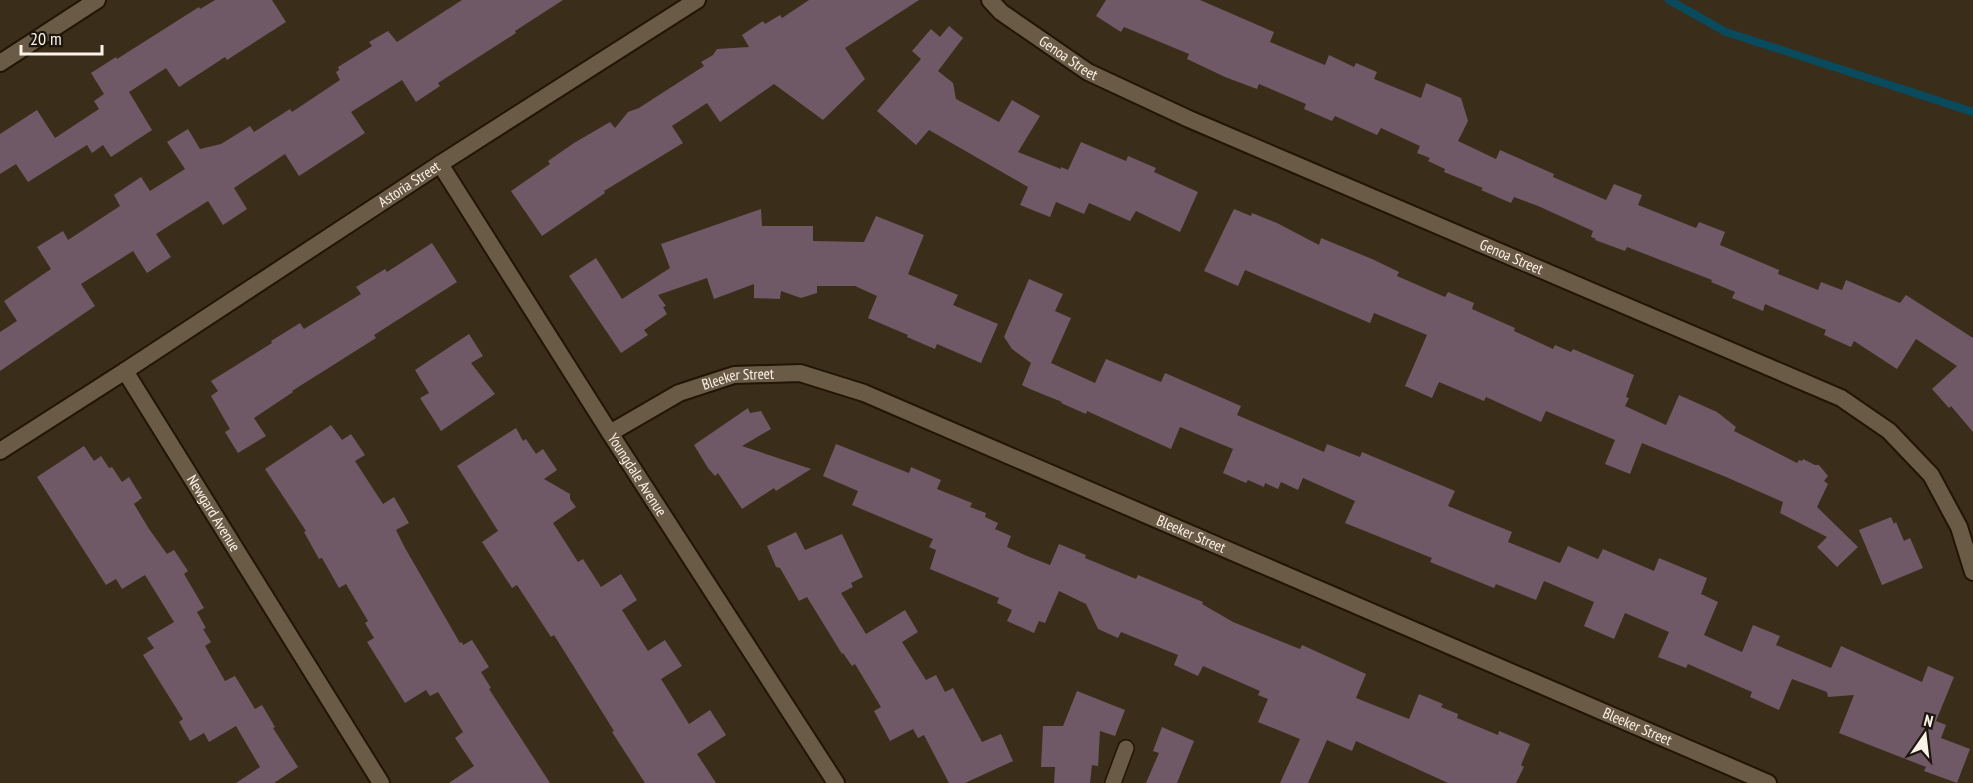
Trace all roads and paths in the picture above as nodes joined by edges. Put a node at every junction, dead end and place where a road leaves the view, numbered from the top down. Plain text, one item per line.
1 (97, 0) edge
2 (697, 0) edge
3 (990, 0) edge
4 (0, 63) edge
5 (440, 164) junction
6 (125, 371) junction
7 (610, 433) junction
8 (0, 451) edge
9 (1973, 572) edge
10 (1126, 748) dead end
11 (381, 783) edge
12 (836, 783) edge
13 (1113, 783) edge
14 (1768, 783) edge

1 - 4 street
2 - 5 street, Astoria Street
3 - 9 street, Genoa Street
5 - 6 street, Astoria Street
5 - 7 street, Youngdale Avenue
6 - 8 street
6 - 11 street, Newgard Avenue
7 - 12 street, Youngdale Avenue
7 - 14 street, Bleeker Street
10 - 13 lane

